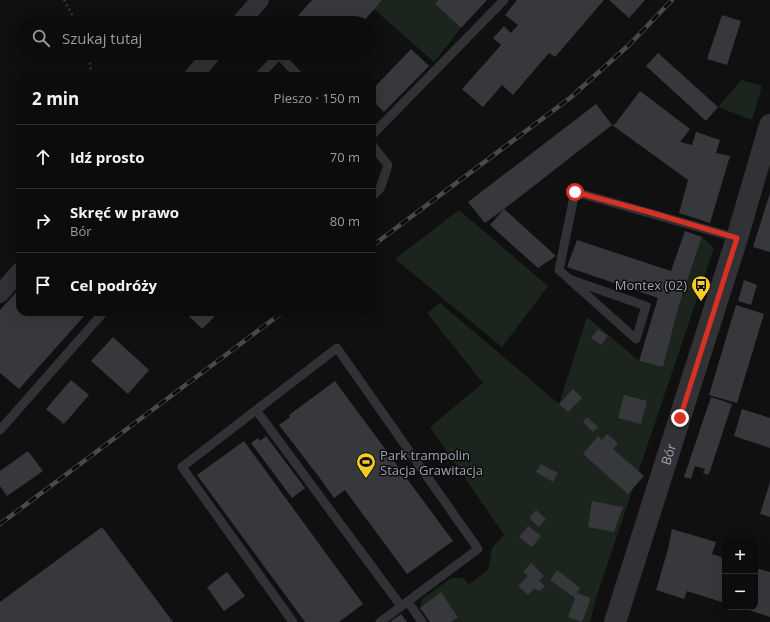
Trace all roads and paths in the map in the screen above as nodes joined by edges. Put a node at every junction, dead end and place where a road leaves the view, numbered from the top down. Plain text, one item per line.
1 (64, 0) edge
2 (260, 0) edge
3 (504, 0) edge
4 (73, 16) edge
5 (246, 16) edge
6 (89, 60) edge
7 (207, 60) edge
8 (274, 60) edge
9 (284, 60) edge
10 (89, 72) edge
11 (196, 72) edge
12 (264, 72) edge
13 (295, 72) edge
14 (770, 125) edge
15 (376, 131) edge
16 (376, 150) edge
17 (376, 192) edge
18 (737, 238) junction
19 (16, 276) edge
20 (569, 279) junction
21 (0, 294) edge
22 (100, 316) edge
23 (256, 410) junction
24 (0, 430) edge
25 (404, 604) junction
26 (292, 622) edge
27 (380, 622) edge
28 (422, 622) edge
29 (615, 622) edge

1 - 4 path
2 - 5 street
3 - 15 lane
6 - 10 path
7 - 11 street
8 - 12 lane
9 - 13 lane
14 - 18 street, Bór
16 - 17 lane
18 - 20 lane
18 - 29 street, Bór
19 - 21 street
20 - 20 lane
22 - 24 lane
23 - 25 lane
23 - 25 lane
23 - 26 lane
25 - 27 lane
25 - 28 lane

